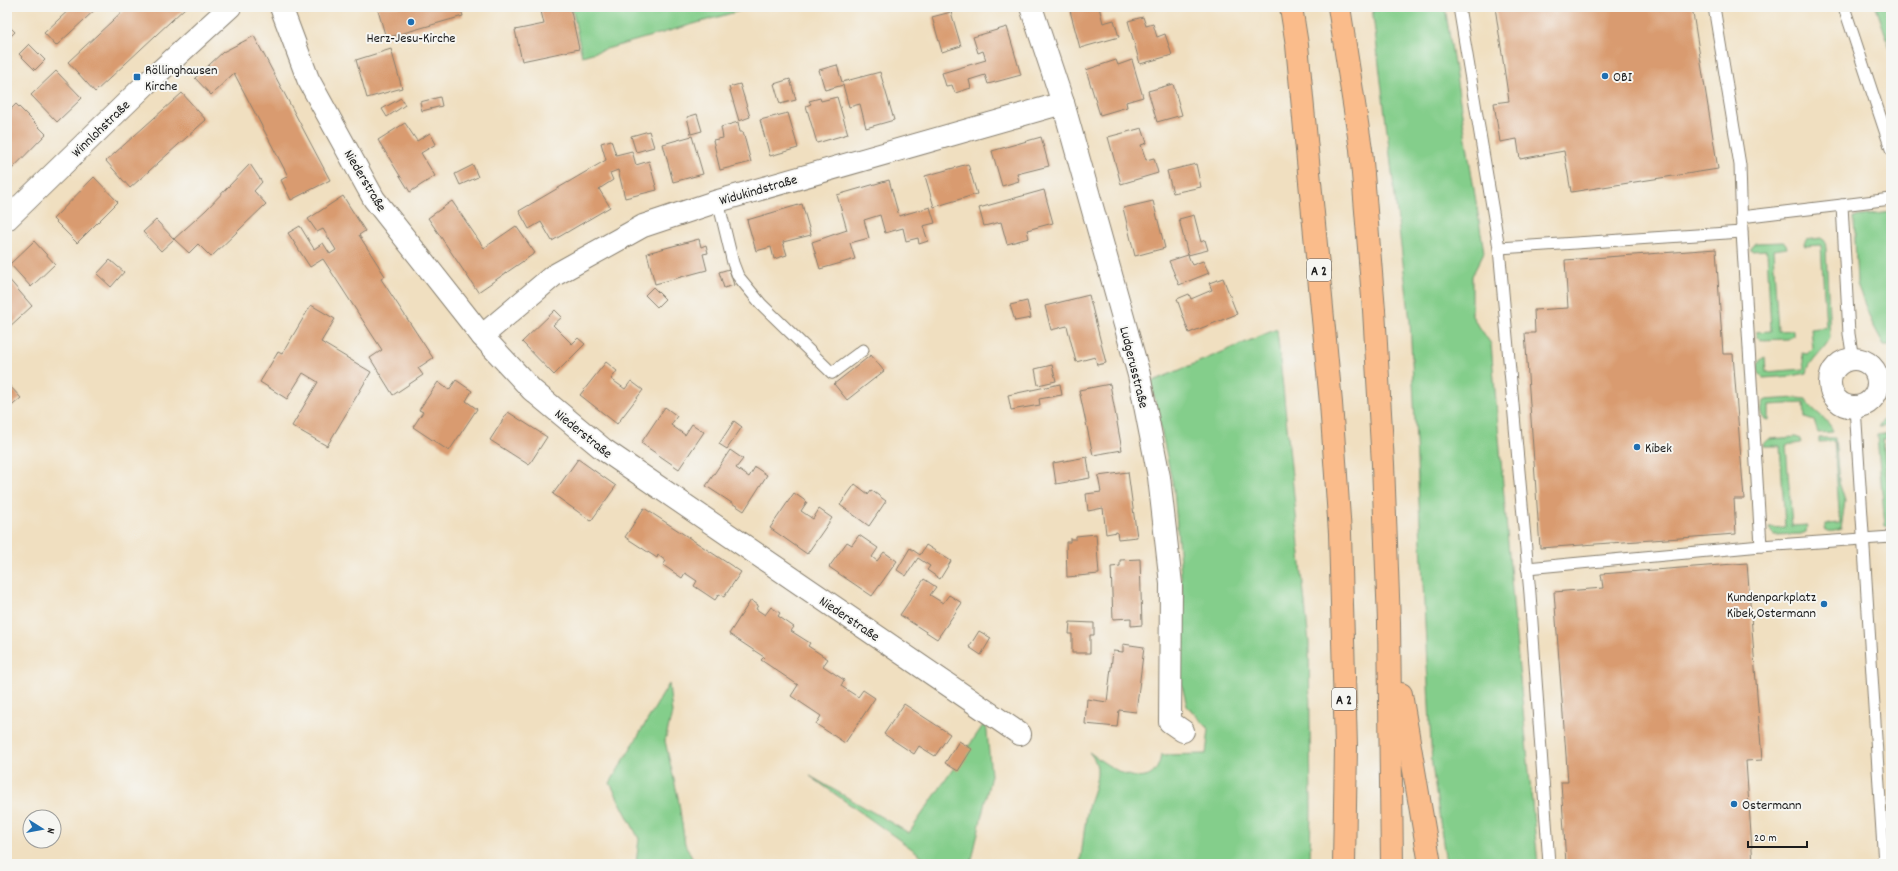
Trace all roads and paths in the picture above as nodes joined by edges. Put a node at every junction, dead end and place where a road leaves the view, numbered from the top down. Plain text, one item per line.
1 (230, 7) edge
2 (281, 7) edge
3 (1032, 7) edge
4 (1291, 7) edge
5 (1339, 7) edge
6 (1459, 7) edge
7 (1714, 7) edge
8 (1844, 7) edge
9 (1063, 103) junction
10 (1891, 149) edge
11 (1891, 198) edge
12 (718, 201) junction
13 (1842, 205) junction
14 (1741, 217) junction
15 (7, 219) edge
16 (1742, 232) junction
17 (1499, 248) junction
18 (482, 336) junction
19 (863, 350) dead end
20 (1853, 359) junction
21 (1884, 375) edge
22 (1855, 407) junction
23 (1891, 536) edge
24 (1862, 539) junction
25 (1761, 546) junction
26 (1527, 568) junction
27 (1389, 622) junction
28 (1183, 732) dead end
29 (1020, 734) dead end
30 (1344, 864) edge
31 (1392, 864) edge
32 (1430, 864) edge
33 (1549, 864) edge
34 (1884, 864) edge

1 - 15 street, Winnlohstraße
2 - 18 street, Niederstraße
3 - 9 street, Ludgerusstraße
4 - 30 highway, A 2
5 - 27 highway
6 - 17 lane
7 - 14 lane
8 - 10 lane
9 - 12 street, Widukindstraße
9 - 28 street, Ludgerusstraße
11 - 13 lane
12 - 18 street, Widukindstraße
12 - 19 lane
13 - 14 lane
13 - 20 lane
14 - 16 lane
16 - 17 lane
16 - 25 lane
17 - 26 lane
18 - 29 street, Niederstraße
20 - 21 street
20 - 22 street
21 - 22 street
22 - 24 lane
23 - 24 lane
24 - 25 lane
24 - 34 lane
25 - 26 lane
26 - 33 lane
27 - 31 highway
27 - 32 highway

